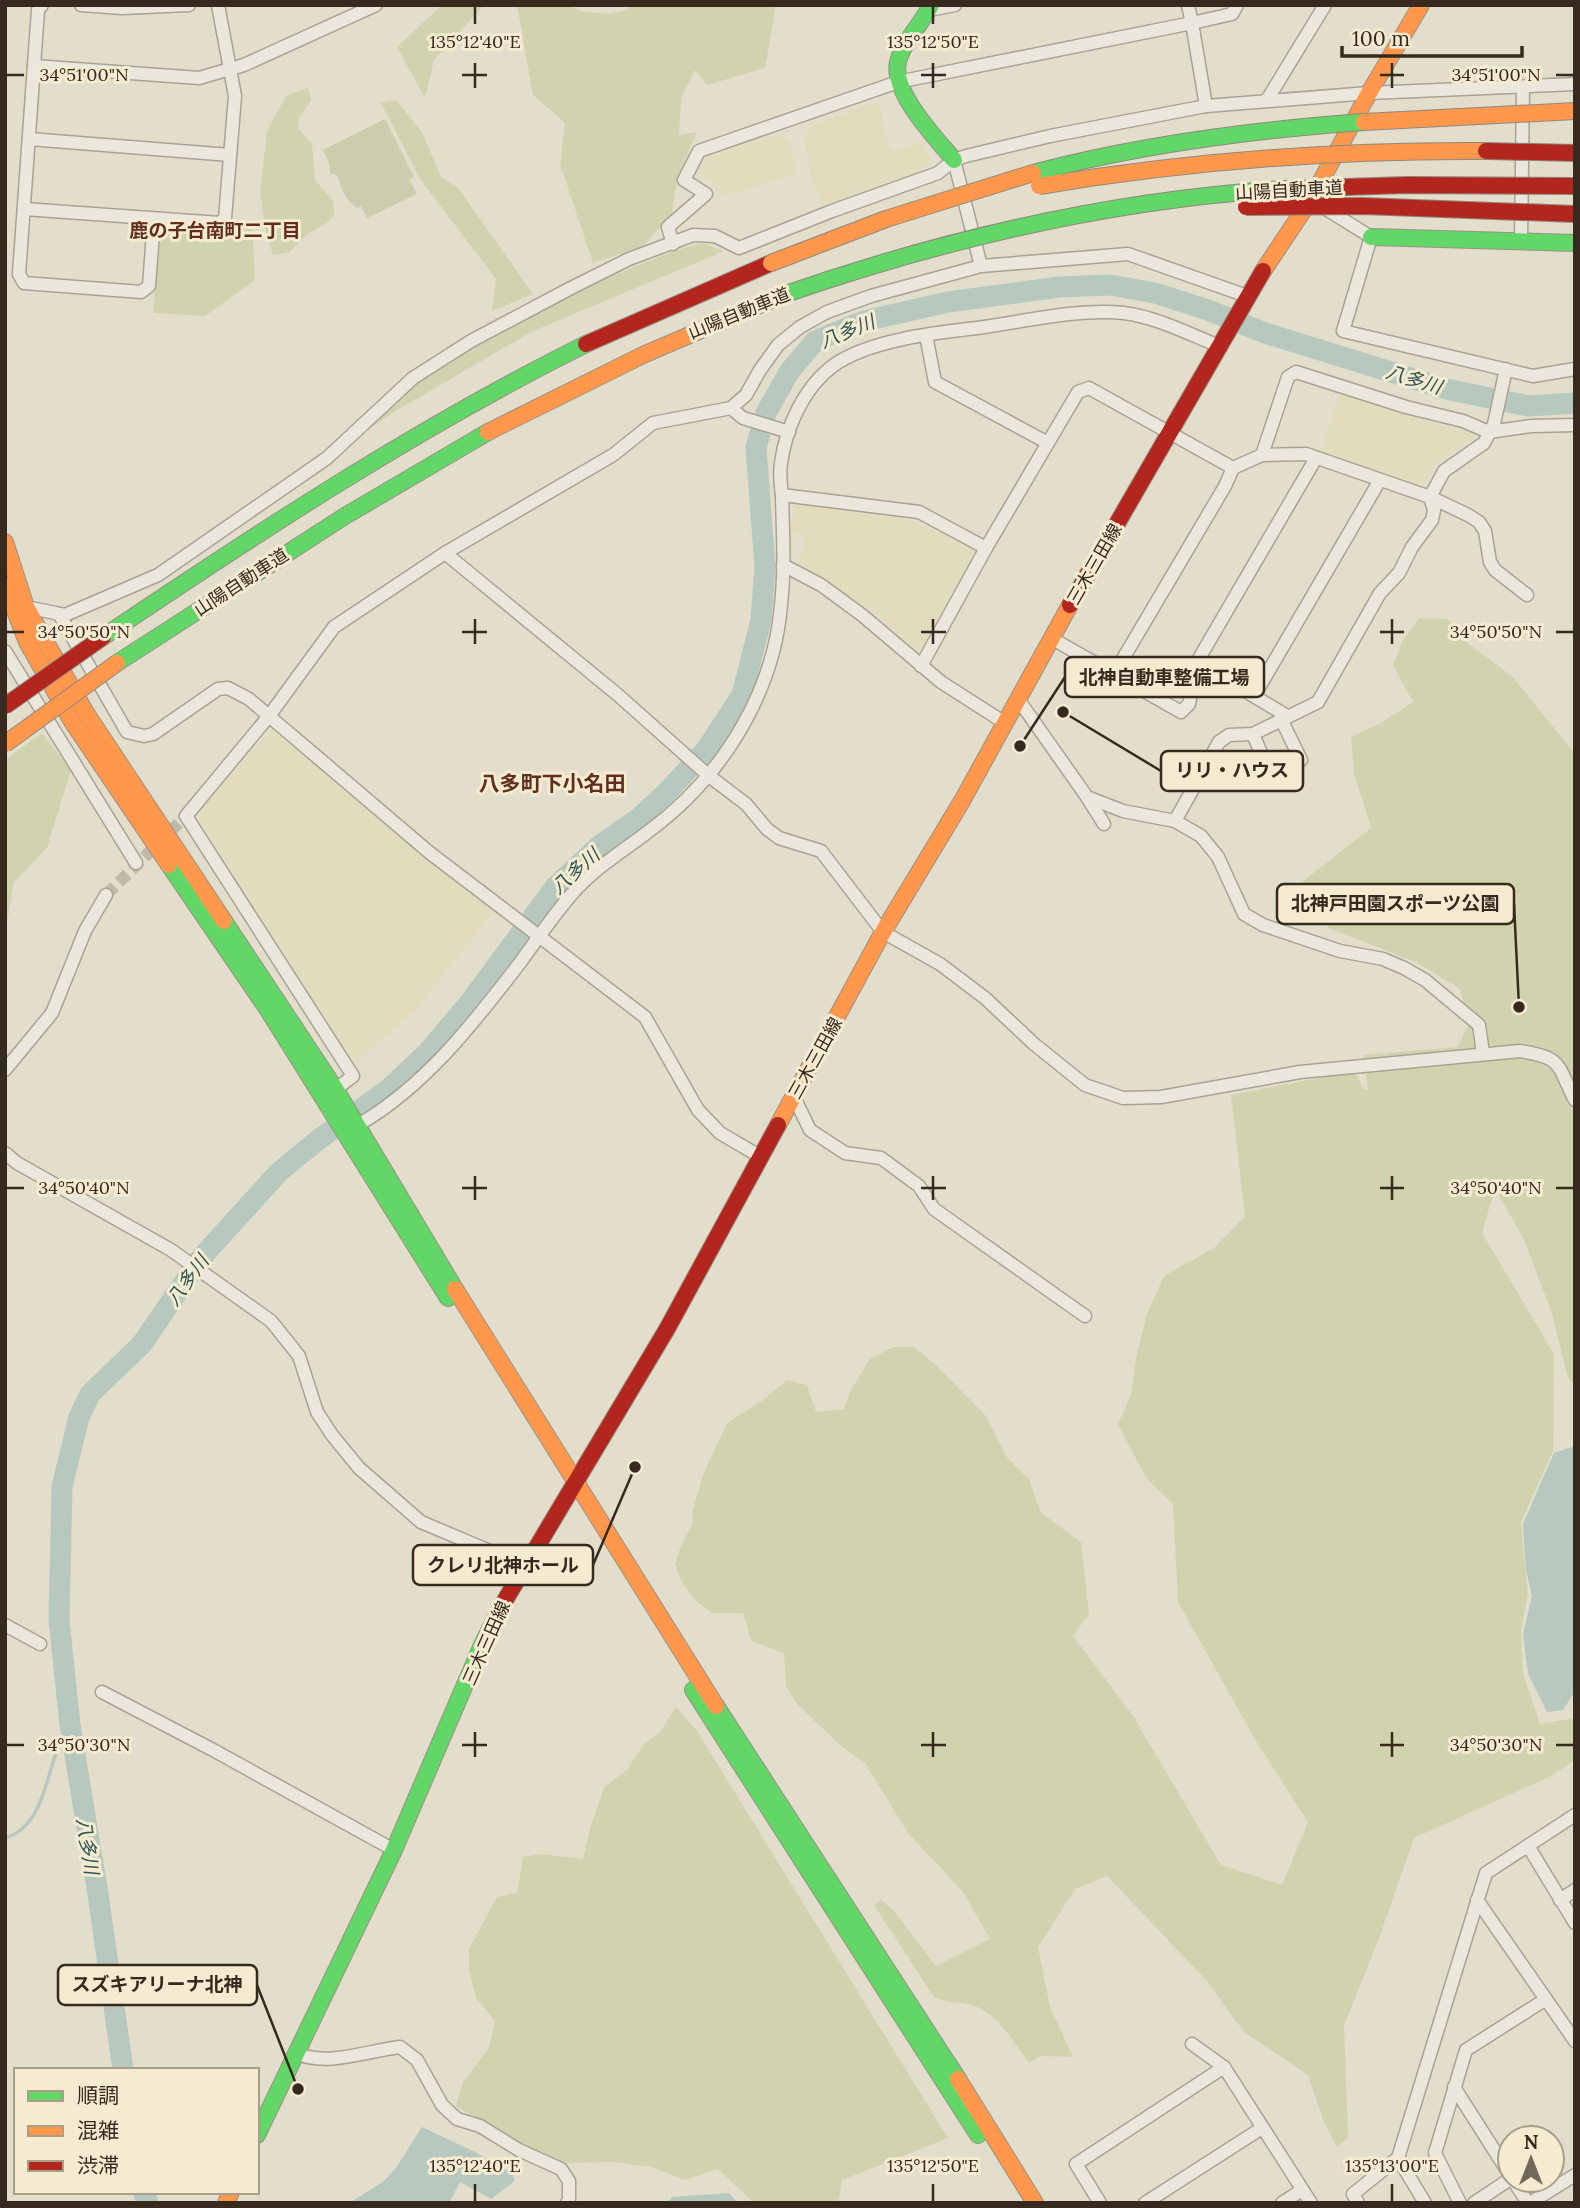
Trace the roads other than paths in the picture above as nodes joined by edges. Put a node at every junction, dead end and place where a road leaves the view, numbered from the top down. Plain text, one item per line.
1 (42, 5) edge
2 (81, 5) edge
3 (189, 5) edge
4 (218, 5) edge
5 (376, 5) edge
6 (955, 5) edge
7 (1188, 5) edge
8 (1237, 5) edge
9 (1325, 5) edge
10 (1421, 5) edge
11 (930, 8) edge
12 (1192, 23) junction
13 (34, 66) junction
14 (232, 70) junction
15 (898, 82) junction
16 (1575, 84) edge
17 (1523, 86) junction
18 (1368, 93) junction
19 (1267, 100) junction
20 (1206, 106) junction
21 (1575, 111) edge
22 (1393, 122) junction
23 (1575, 122) edge
24 (29, 139) junction
25 (1575, 153) edge
26 (230, 155) junction
27 (954, 160) junction
28 (1575, 186) edge
29 (1311, 199) junction
30 (24, 209) junction
31 (1575, 214) edge
32 (154, 220) junction
33 (1371, 237) junction
34 (1521, 241) junction
35 (1575, 243) edge
36 (673, 244) junction
37 (771, 263) junction
38 (981, 266) junction
39 (780, 296) junction
40 (1246, 299) junction
41 (926, 335) junction
42 (1221, 344) junction
43 (1575, 369) edge
44 (1505, 374) junction
45 (731, 408) junction
46 (1575, 425) edge
47 (1492, 428) junction
48 (789, 432) junction
49 (1170, 432) junction
50 (1048, 443) junction
51 (1262, 455) junction
52 (1316, 458) junction
53 (1233, 468) junction
54 (1380, 480) junction
55 (782, 495) junction
56 (1430, 497) junction
57 (5, 542) edge
58 (986, 548) junction
59 (445, 553) junction
60 (783, 565) junction
61 (5, 585) edge
62 (1527, 595) dead end
63 (26, 607) junction
64 (59, 614) junction
65 (1051, 638) junction
66 (5, 650) edge
67 (1197, 662) junction
68 (921, 666) junction
69 (1114, 674) junction
70 (1254, 696) junction
71 (1018, 699) junction
72 (5, 706) edge
73 (269, 716) junction
74 (1284, 718) junction
75 (1005, 723) junction
76 (1253, 734) junction
77 (5, 744) edge
78 (1263, 758) dead end
79 (1301, 760) dead end
80 (709, 776) junction
81 (1087, 797) junction
82 (1175, 821) junction
83 (1104, 824) dead end
84 (136, 863) dead end
85 (106, 895) tunnel mouth
86 (883, 932) junction
87 (540, 936) junction
88 (1483, 1053) junction
89 (5, 1070) edge
90 (329, 1094) junction
91 (794, 1097) junction
92 (1575, 1100) edge
93 (358, 1125) junction
94 (5, 1153) edge
95 (761, 1157) junction
96 (1084, 1316) dead end
97 (573, 1484) junction
98 (522, 1567) junction
99 (5, 1625) edge
100 (40, 1644) dead end
101 (102, 1692) dead end
102 (1575, 1815) edge
103 (1528, 1846) junction
104 (394, 1850) junction
105 (1575, 1890) edge
106 (1477, 1900) junction
107 (1560, 1900) junction
108 (1575, 1923) edge
109 (1546, 1999) junction
110 (1575, 2041) edge
111 (1192, 2044) dead end
112 (295, 2053) junction
113 (1224, 2067) junction
114 (1454, 2087) junction
115 (1262, 2128) junction
116 (259, 2131) edge
117 (1496, 2154) edge
118 (1398, 2158) junction
119 (1575, 2175) edge
120 (1496, 2188) edge
121 (1303, 2190) junction
122 (567, 2203) edge
123 (1021, 2203) edge
124 (1035, 2203) edge
125 (1100, 2203) edge
126 (1145, 2203) edge
127 (1282, 2203) edge
128 (1311, 2203) edge
129 (1358, 2203) edge
130 (1425, 2203) edge
131 (1460, 2203) edge
132 (1474, 2203) edge
133 (1529, 2203) edge

1 - 13 street
2 - 3 street
4 - 14 street
5 - 14 street
6 - 11 street
7 - 12 street
8 - 12 street
9 - 19 street
10 - 18 main road, 三木三田線
11 - 15 main road
12 - 15 street
12 - 20 street
13 - 14 street
13 - 24 street
14 - 26 street
15 - 27 main road
15 - 36 street
16 - 17 street
17 - 18 street
17 - 34 street
18 - 19 street
18 - 29 main road, 三木三田線
19 - 20 street
20 - 27 street
21 - 22 main road, bridge
22 - 23 main road, bridge
22 - 37 main road, bridge
24 - 26 street
24 - 30 street
25 - 37 main road, 山陽自動車道, bridge
26 - 32 street
27 - 36 street
27 - 38 street
28 - 39 main road, 山陽自動車道, bridge
29 - 33 street
29 - 40 main road, 三木三田線
30 - 32 street
30 - 32 street
31 - 39 main road, bridge
33 - 34 main road
33 - 44 street
34 - 35 main road
36 - 64 street
37 - 72 main road, 山陽自動車道, bridge
38 - 40 street
38 - 45 street
39 - 77 main road, 山陽自動車道, bridge
40 - 42 main road, 三木三田線
41 - 42 street
41 - 48 street
41 - 50 street
42 - 49 main road, 三木三田線
43 - 44 street
44 - 47 street
45 - 48 street
45 - 59 street
46 - 47 street
47 - 51 street
47 - 56 street
48 - 55 street
49 - 50 street
49 - 53 street
49 - 65 main road, 三木三田線
50 - 58 street
51 - 52 street
51 - 53 street
52 - 54 street
52 - 67 street
53 - 69 street
54 - 56 street
54 - 70 street
55 - 58 street
55 - 60 street
56 - 62 street
56 - 74 street
57 - 63 main road
58 - 68 street
59 - 73 street
59 - 80 street
60 - 68 street
60 - 80 street
61 - 90 main road
63 - 64 street
63 - 90 main road
64 - 73 street
65 - 69 street
65 - 71 main road, 三木三田線
66 - 84 street
67 - 69 street
67 - 70 street
68 - 75 street
70 - 74 street
71 - 75 main road, 三木三田線
71 - 81 street
73 - 87 street
73 - 90 street
74 - 76 street
74 - 79 street
75 - 86 main road, 三木三田線
76 - 78 street
76 - 82 street
80 - 86 street
80 - 87 street
81 - 82 street
81 - 83 street
82 - 88 street
85 - 89 street
86 - 88 street
86 - 91 main road, 三木三田線
87 - 93 street
87 - 95 street
88 - 92 street
90 - 93 main road
90 - 97 main road
91 - 95 main road, 三木三田線
91 - 96 street
93 - 97 main road
94 - 98 street
95 - 97 main road, 三木三田線
97 - 98 main road, 三木三田線
97 - 123 main road
97 - 124 main road
98 - 104 main road, 三木三田線
99 - 100 street
101 - 104 street
102 - 103 street
103 - 106 street
103 - 107 street
104 - 112 main road, 三木三田線
105 - 107 street
106 - 109 street
106 - 118 street
107 - 108 street
109 - 110 street
109 - 114 street
111 - 113 street
112 - 116 main road, 三木三田線
112 - 122 street
113 - 115 street
113 - 125 street
114 - 117 street
114 - 131 street
115 - 121 street
115 - 126 street
118 - 129 street
118 - 130 street
119 - 133 street
120 - 132 street
121 - 127 street
121 - 128 street

